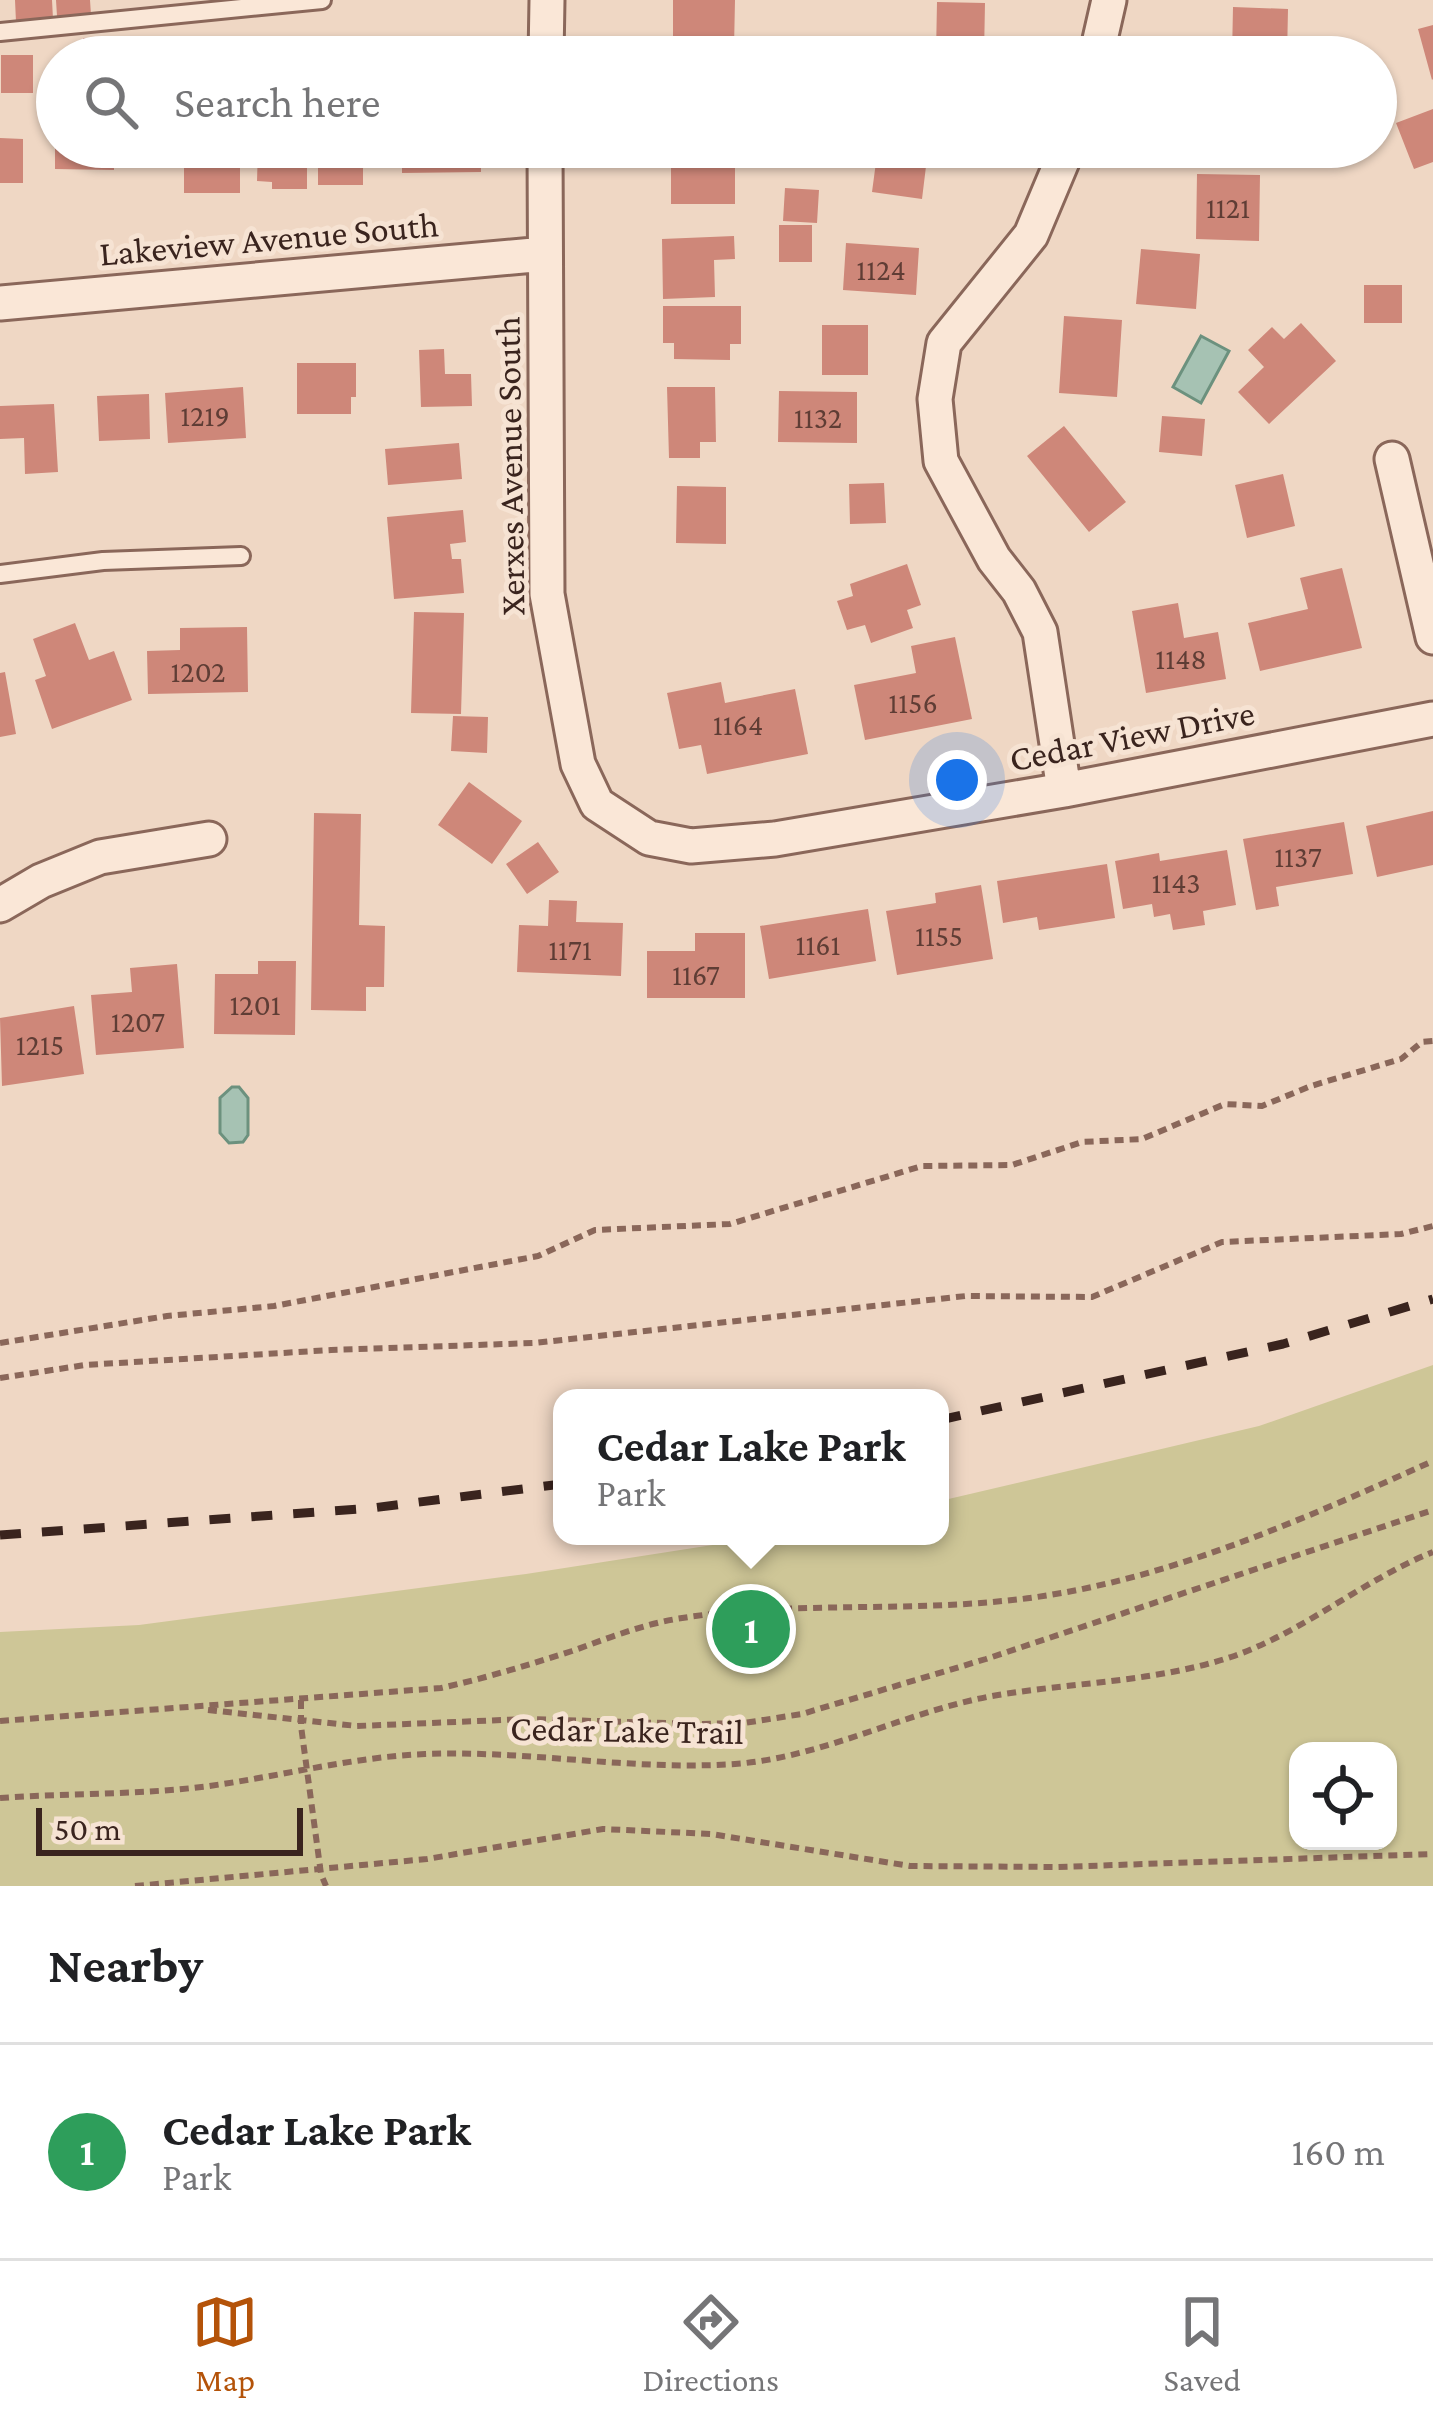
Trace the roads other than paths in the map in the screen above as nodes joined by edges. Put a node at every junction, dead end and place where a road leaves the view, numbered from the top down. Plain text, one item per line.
1 (322, 0) edge
2 (547, 0) edge
3 (1109, 0) edge
4 (0, 32) edge
5 (546, 36) edge
6 (1101, 36) edge
7 (545, 168) edge
8 (1059, 168) edge
9 (544, 254) junction
10 (0, 303) edge
11 (1392, 459) dead end
12 (241, 556) dead end
13 (0, 574) edge
14 (1433, 637) edge
15 (1433, 718) edge
16 (1064, 790) junction
17 (208, 839) dead end
18 (775, 839) joint
19 (0, 905) edge

1 - 4 lane
2 - 5 street
3 - 6 street
7 - 9 street, Xerxes Avenue South
8 - 16 street
9 - 10 street, Lakeview Avenue South
9 - 18 street, Xerxes Avenue South
11 - 14 street
12 - 13 lane
15 - 16 street, Cedar View Drive
16 - 18 street, Cedar View Drive
17 - 19 street

